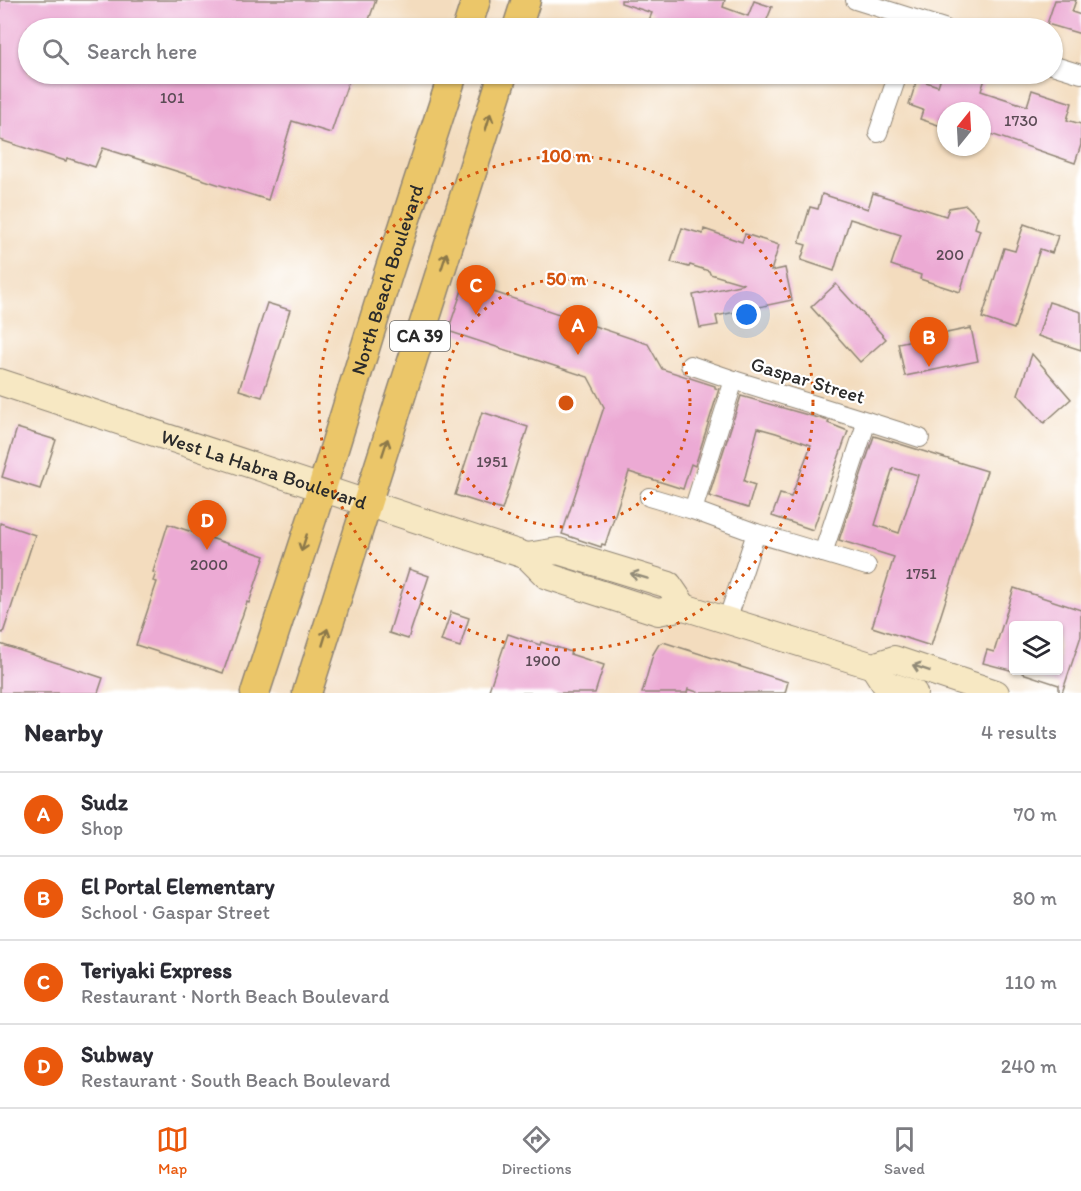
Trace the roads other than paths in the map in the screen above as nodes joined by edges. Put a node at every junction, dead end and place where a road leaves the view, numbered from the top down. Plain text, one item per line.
1 (476, 0) edge
2 (526, 0) edge
3 (855, 0) edge
4 (470, 18) edge
5 (520, 18) edge
6 (900, 18) edge
7 (1063, 68) edge
8 (1081, 74) edge
9 (450, 84) edge
10 (500, 84) edge
11 (895, 84) edge
12 (878, 133) dead end
13 (690, 365) dead end
14 (734, 380) junction
15 (0, 382) edge
16 (867, 421) junction
17 (920, 438) dead end
18 (322, 488) junction
19 (649, 497) dead end
20 (367, 502) junction
21 (693, 510) junction
22 (756, 532) junction
23 (824, 553) junction
24 (867, 566) dead end
25 (727, 621) junction
26 (873, 666) junction
27 (255, 693) edge
28 (307, 693) edge
29 (914, 693) edge
30 (996, 693) edge

1 - 4 main road
2 - 5 main road
3 - 6 street
7 - 8 street
9 - 18 main road, North Beach Boulevard / CA 39
20 -> 10 main road, CA 39
11 - 12 street
13 - 14 street
14 - 16 street, Gaspar Street
14 - 21 street, Gaspar Street
15 - 18 main road, West La Habra Boulevard
16 - 17 street
16 - 23 street, Gaspar Street
18 - 20 main road, West La Habra Boulevard
18 -> 27 main road, CA 39
19 - 21 street
20 - 25 main road, West La Habra Boulevard
28 -> 20 main road, CA 39
21 - 22 street
22 - 23 street
22 - 25 street
23 - 24 street
25 - 26 main road, West La Habra Boulevard
26 - 29 main road, West La Habra Boulevard
30 -> 26 main road, West La Habra Boulevard

